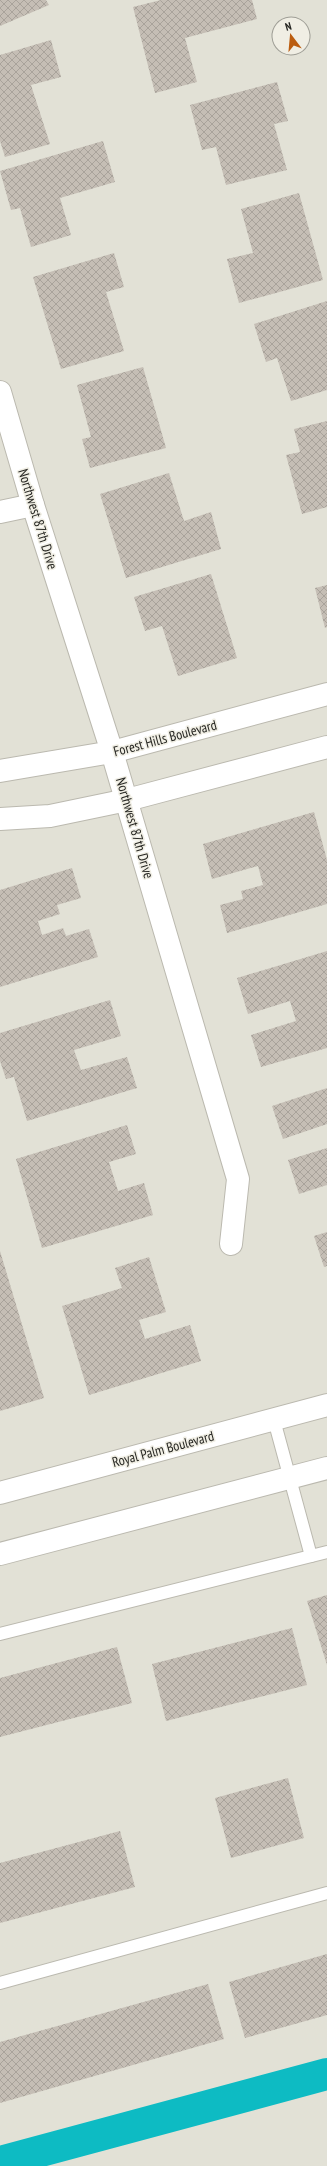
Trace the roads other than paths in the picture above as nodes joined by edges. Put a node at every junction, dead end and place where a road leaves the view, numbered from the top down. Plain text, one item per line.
1 (0, 392) edge
2 (33, 505) junction
3 (0, 512) edge
4 (327, 694) edge
5 (327, 747) edge
6 (112, 752) junction
7 (0, 772) edge
8 (127, 800) junction
9 (0, 819) edge
10 (231, 1244) dead end
11 (327, 1405) edge
12 (274, 1420) junction
13 (327, 1468) edge
14 (290, 1477) junction
15 (0, 1493) edge
16 (327, 1552) edge
17 (0, 1554) edge
18 (311, 1556) junction
19 (0, 1634) edge
20 (327, 1893) edge
21 (0, 1983) edge

1 - 2 street, Northwest 87th Drive
2 - 3 street
2 - 6 street, Northwest 87th Drive
4 - 6 street, Forest Hills Boulevard
5 - 8 street
6 - 7 street, Forest Hills Boulevard
6 - 8 street, Northwest 87th Drive
8 - 9 street
8 - 10 street, Northwest 87th Drive
11 - 12 street, Royal Palm Boulevard
12 - 14 lane
12 - 15 street, Royal Palm Boulevard
13 - 14 street
14 - 17 street
14 - 18 lane
16 - 18 lane
18 - 19 lane
20 - 21 lane

